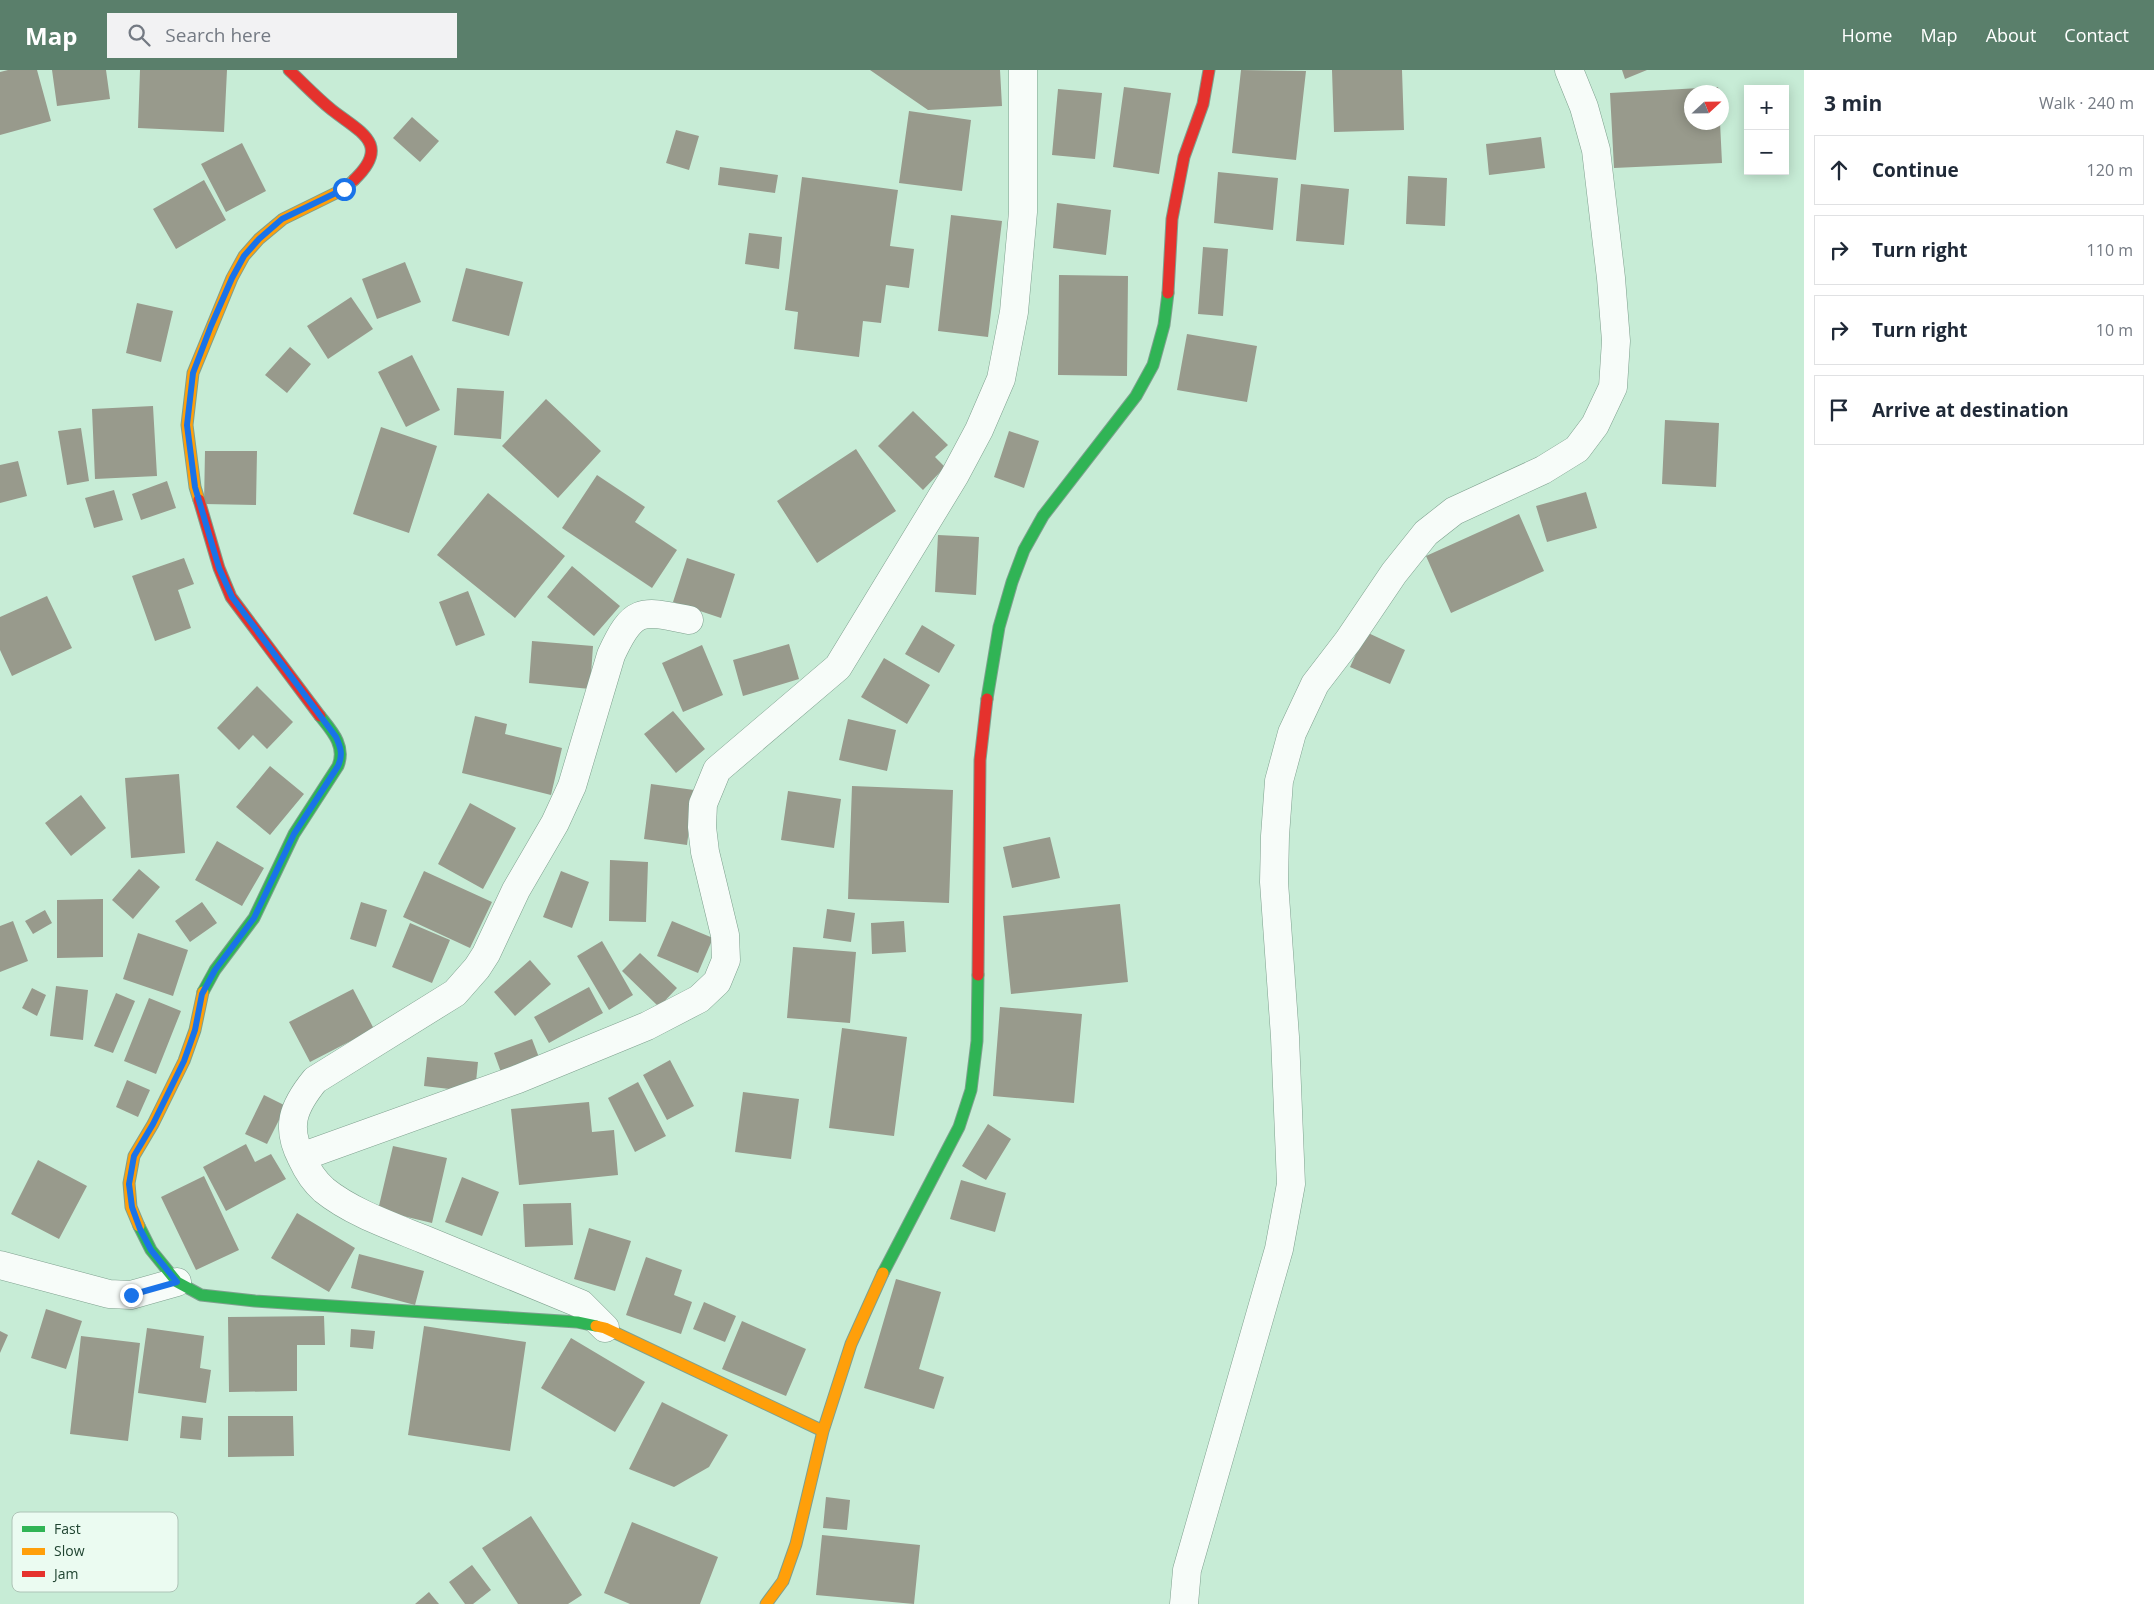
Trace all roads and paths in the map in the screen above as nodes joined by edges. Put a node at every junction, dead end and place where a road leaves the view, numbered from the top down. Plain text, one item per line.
1 (289, 70) edge
2 (1023, 70) edge
3 (1208, 70) edge
4 (1569, 70) edge
5 (689, 620) dead end
6 (301, 1157) junction
7 (0, 1265) edge
8 (177, 1282) junction
9 (605, 1328) junction
10 (823, 1431) junction
11 (766, 1604) edge
12 (1184, 1604) edge

1 - 8 street
2 - 6 street
3 - 10 street
4 - 12 street
5 - 6 street
6 - 9 street
7 - 8 street
8 - 9 street
9 - 10 street
10 - 11 street

